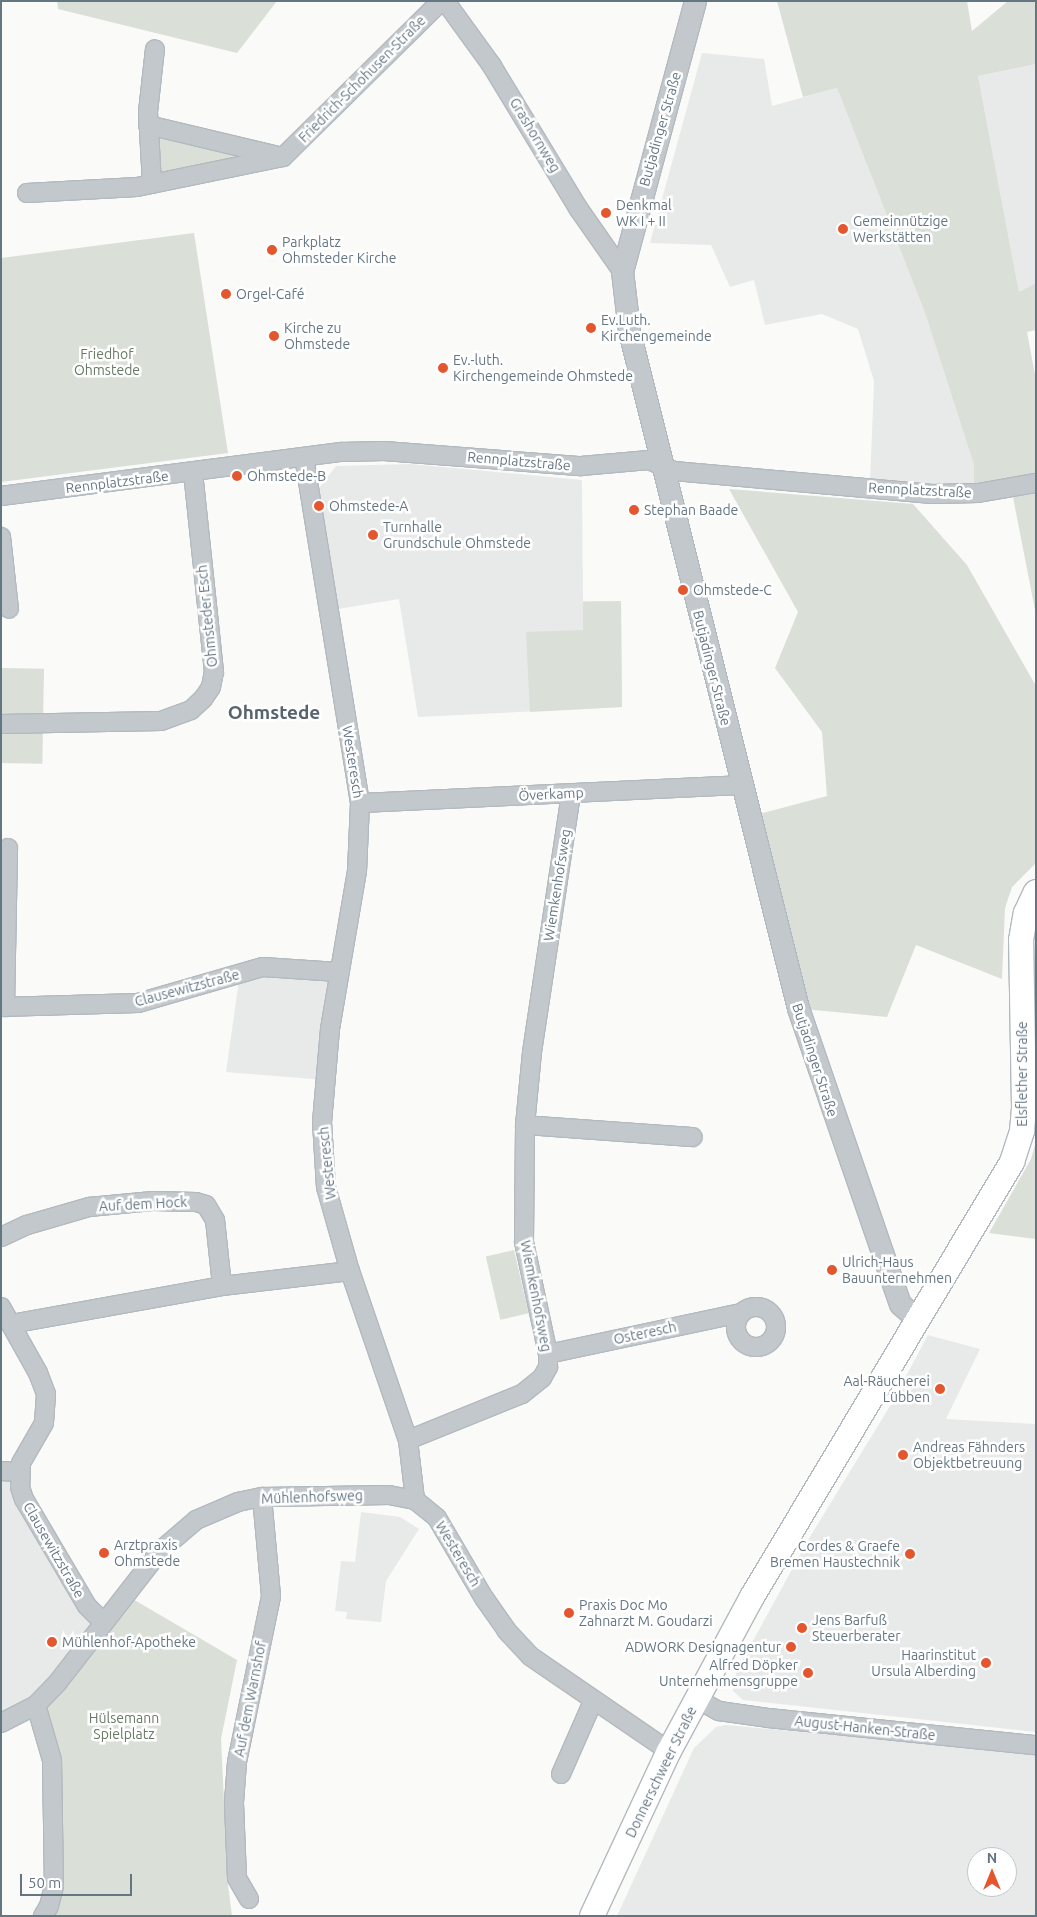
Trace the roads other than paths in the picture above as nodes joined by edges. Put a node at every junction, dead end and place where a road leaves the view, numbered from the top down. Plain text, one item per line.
1 (443, 1) edge
2 (695, 1) edge
3 (155, 49) dead end
4 (148, 125) junction
5 (283, 157) junction
6 (152, 184) junction
7 (27, 193) dead end
8 (622, 271) junction
9 (304, 457) junction
10 (662, 466) junction
11 (193, 472) junction
12 (1036, 483) edge
13 (1, 496) edge
14 (1, 537) edge
15 (9, 609) dead end
16 (1, 724) edge
17 (741, 785) junction
18 (571, 793) junction
19 (360, 803) junction
20 (8, 848) dead end
21 (1036, 892) edge
22 (338, 972) junction
23 (3, 1007) edge
24 (525, 1125) junction
25 (693, 1137) dead end
26 (1, 1237) edge
27 (350, 1271) junction
28 (222, 1286) junction
29 (1, 1307) edge
30 (741, 1313) dead end
31 (917, 1320) junction
32 (11, 1324) junction
33 (548, 1354) junction
34 (408, 1440) junction
35 (1, 1471) edge
36 (19, 1472) junction
37 (262, 1497) junction
38 (416, 1500) junction
39 (104, 1623) junction
40 (697, 1699) junction
41 (593, 1701) junction
42 (36, 1705) junction
43 (1, 1723) edge
44 (1036, 1745) edge
45 (669, 1751) junction
46 (561, 1774) dead end
47 (249, 1899) dead end
48 (43, 1916) edge
49 (592, 1916) edge

1 - 5 street, Friedrich-Schohusen-Straße
1 - 8 street, Grashornweg
2 - 8 street, Butjadinger Straße
3 - 4 street
4 - 5 street
4 - 6 street
5 - 6 street
6 - 7 street
8 - 10 street, Butjadinger Straße
9 - 10 street, Rennplatzstraße
9 - 11 street, Rennplatzstraße
9 - 19 street, Westeresch
10 - 12 street, Rennplatzstraße
10 - 17 street, Butjadinger Straße
11 - 13 street, Rennplatzstraße
11 - 16 street, Ohmsteder Esch
14 - 15 street
17 - 18 street, Överkamp
17 - 31 street, Butjadinger Straße
18 - 19 street, Överkamp
18 - 24 street, Wiemkenhofsweg
19 - 22 street, Westeresch
20 - 23 street, Clausewitzstraße
21 - 31 main road, Elsflether Straße
22 - 23 street, Clausewitzstraße
22 - 27 street, Westeresch
24 - 25 street
24 - 33 street, Wiemkenhofsweg
26 - 28 street, Auf dem Hock
27 - 28 street
27 - 34 street, Westeresch
28 - 32 street
29 - 32 street, Clausewitzstraße
30 - 33 street, Osteresch
31 - 40 main road, Donnerschweer Straße
32 - 36 street, Clausewitzstraße
33 - 34 street, Wiemkenhofsweg
34 - 38 street, Westeresch
35 - 36 street
36 - 39 street, Clausewitzstraße
37 - 38 street, Mühlenhofsweg
37 - 39 street, Mühlenhofsweg
37 - 47 street, Auf dem Warnshof
38 - 41 street, Westeresch
39 - 42 street, Mühlenhofsweg
40 - 44 street, August-Hanken-Straße
40 - 45 main road, Donnerschweer Straße
41 - 45 street, Westeresch
41 - 46 street
42 - 43 street, Mühlenhofsweg
42 - 48 street
45 - 49 main road, Donnerschweer Straße

